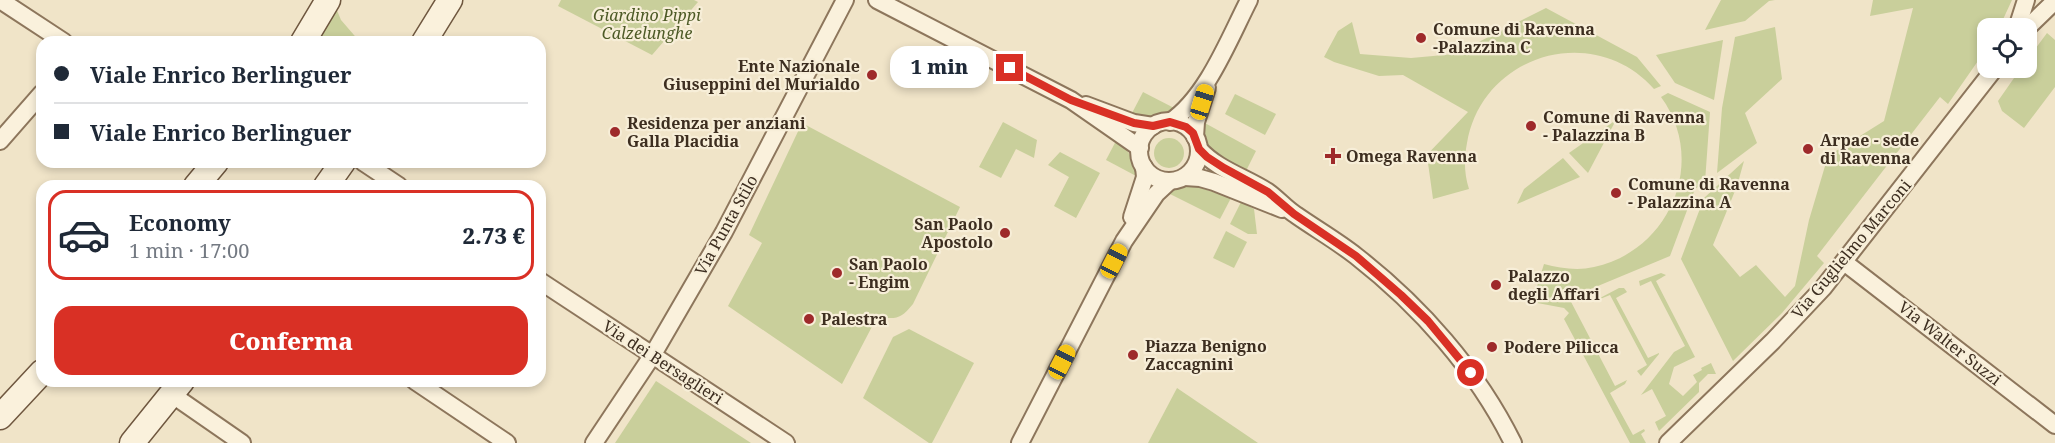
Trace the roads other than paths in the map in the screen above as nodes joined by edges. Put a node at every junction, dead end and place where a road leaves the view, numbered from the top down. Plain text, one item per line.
1 (0, 0) edge
2 (328, 0) edge
3 (450, 0) edge
4 (845, 0) edge
5 (877, 0) edge
6 (1249, 0) edge
7 (2026, 0) edge
8 (2055, 1) edge
9 (2020, 18) edge
10 (2037, 18) edge
11 (55, 36) edge
12 (307, 36) edge
13 (428, 36) edge
14 (1211, 73) junction
15 (1987, 78) edge
16 (36, 100) edge
17 (1071, 100) junction
18 (1170, 122) junction
19 (1153, 126) junction
20 (0, 141) edge
21 (1197, 143) junction
22 (1140, 148) junction
23 (1144, 167) junction
24 (211, 168) edge
25 (372, 168) edge
26 (1177, 179) junction
27 (201, 180) edge
28 (390, 180) edge
29 (1294, 214) junction
30 (1124, 241) junction
31 (1845, 262) junction
32 (546, 285) edge
33 (652, 356) junction
34 (36, 378) edge
35 (177, 387) edge
36 (179, 387) edge
37 (424, 387) edge
38 (0, 417) edge
39 (2055, 424) edge
40 (132, 443) edge
41 (242, 443) edge
42 (507, 443) edge
43 (594, 443) edge
44 (786, 443) edge
45 (1020, 443) edge
46 (1513, 443) edge
47 (1668, 443) edge

1 - 11 street
2 - 12 street
3 - 13 street
4 - 33 street, Via Punta Stilo
5 - 17 street
6 - 14 street
7 - 9 street
8 - 10 street
14 - 18 street
14 - 21 street
15 - 31 street, Via Guglielmo Marconi
16 - 20 street
17 - 19 street
17 - 22 street
18 - 19 street
18 - 21 street
19 - 22 street
21 - 26 street
21 - 29 street
22 - 23 street
23 - 26 street
23 - 30 street
24 - 27 street
25 - 28 street
26 - 29 street
26 - 30 street
29 - 46 street
30 - 45 street
31 - 39 street, Via Walter Suzzi
31 - 47 street, Via Guglielmo Marconi
32 - 33 street, Via dei Bersaglieri
33 - 43 street, Via Punta Stilo
33 - 44 street, Via dei Bersaglieri
34 - 38 street
35 - 40 street
36 - 41 street
37 - 42 street

